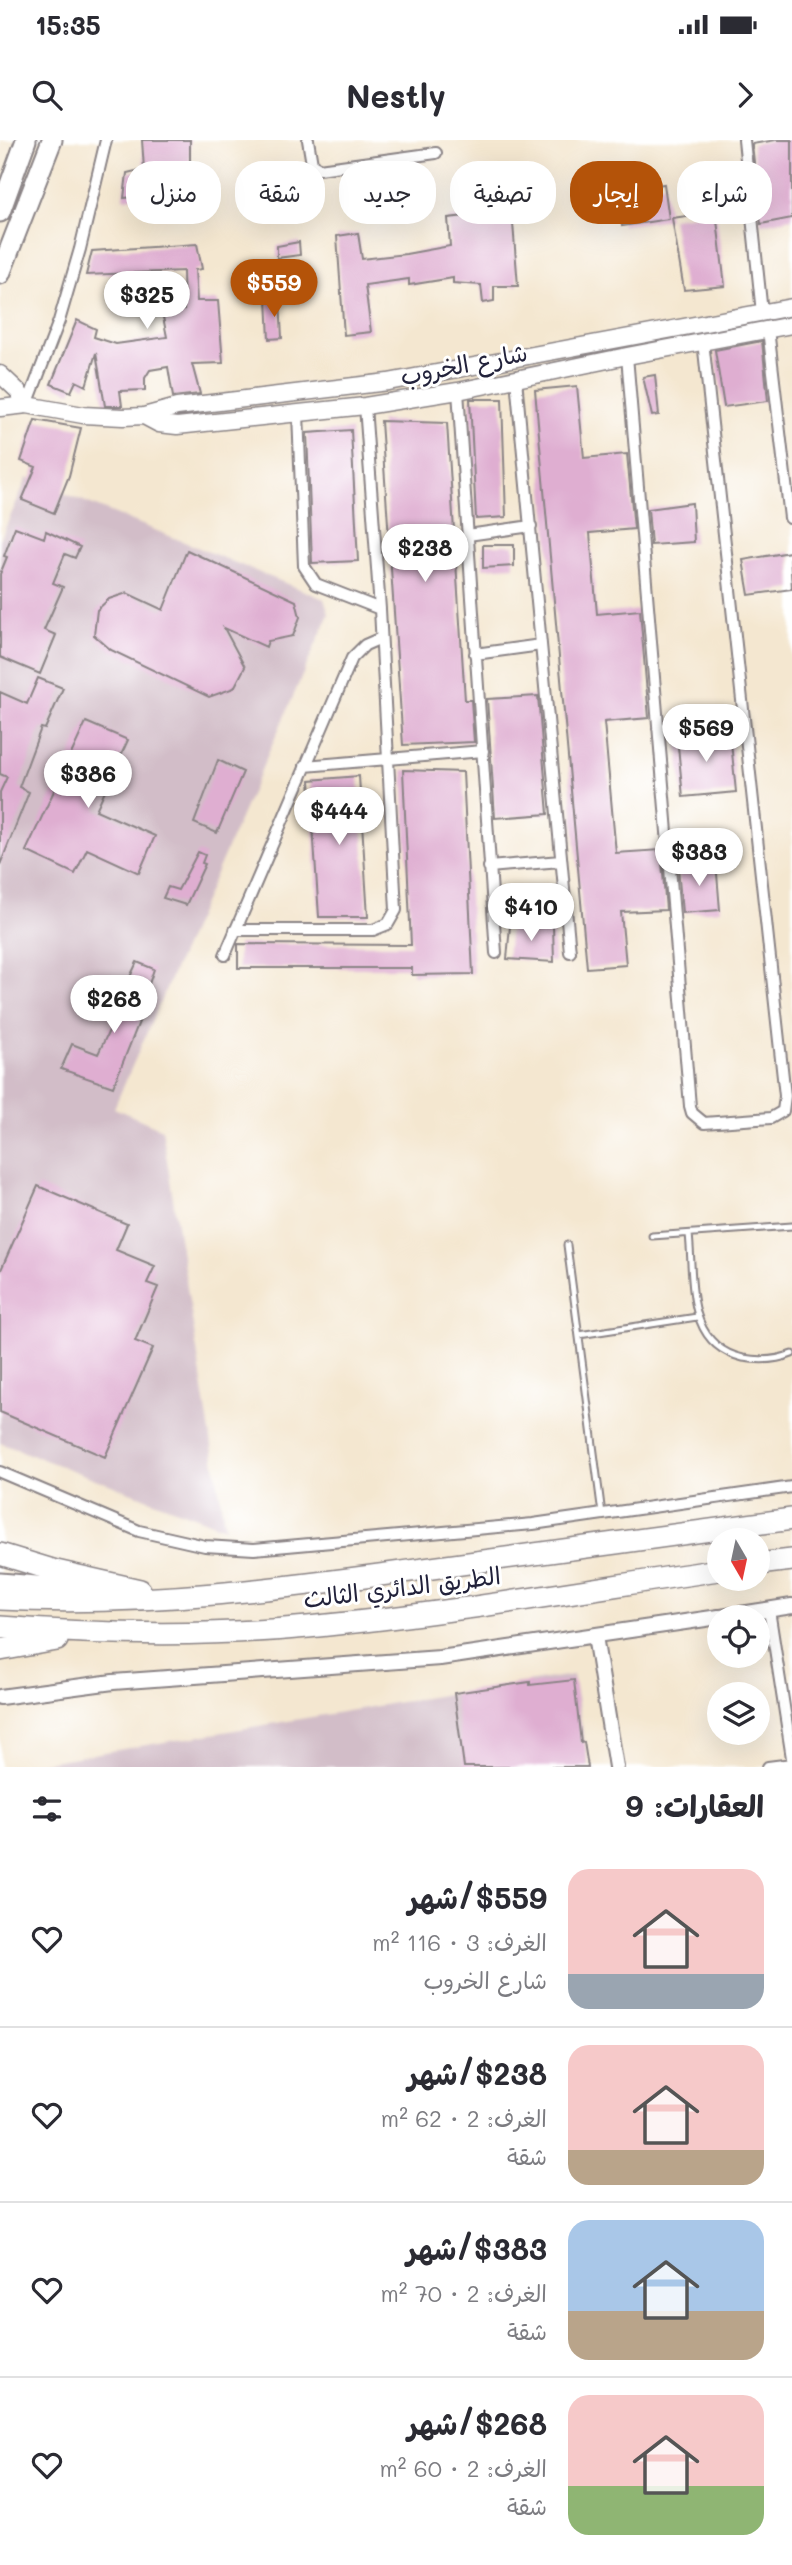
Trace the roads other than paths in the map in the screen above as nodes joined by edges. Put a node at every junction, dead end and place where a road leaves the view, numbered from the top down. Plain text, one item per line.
1 (26, 140) edge
2 (52, 140) edge
3 (106, 140) edge
4 (308, 140) edge
5 (744, 140) edge
6 (436, 153) dead end
7 (0, 212) edge
8 (0, 274) edge
9 (792, 307) edge
10 (762, 313) junction
11 (792, 325) edge
12 (768, 329) junction
13 (703, 341) junction
14 (627, 356) junction
15 (0, 374) edge
16 (516, 379) junction
17 (388, 382) junction
18 (458, 391) junction
19 (391, 402) junction
20 (27, 405) junction
21 (365, 406) junction
22 (2, 413) edge
23 (298, 413) junction
24 (145, 416) junction
25 (790, 518) edge
26 (531, 526) junction
27 (468, 535) junction
28 (380, 609) junction
29 (382, 638) junction
30 (541, 645) junction
31 (475, 654) junction
32 (744, 720) junction
33 (658, 729) junction
34 (483, 751) junction
35 (388, 759) junction
36 (305, 766) junction
37 (561, 861) junction
38 (489, 867) junction
39 (235, 930) junction
40 (570, 952) dead end
41 (496, 953) dead end
42 (225, 955) dead end
43 (792, 1226) edge
44 (689, 1234) junction
45 (652, 1236) dead end
46 (567, 1245) dead end
47 (697, 1317) junction
48 (579, 1335) junction
49 (792, 1354) edge
50 (0, 1472) edge
51 (792, 1487) edge
52 (602, 1514) junction
53 (792, 1519) edge
54 (0, 1554) edge
55 (792, 1560) edge
56 (770, 1563) edge
57 (707, 1572) edge
58 (0, 1583) edge
59 (173, 1597) junction
60 (0, 1599) edge
61 (792, 1606) edge
62 (770, 1610) edge
63 (770, 1616) edge
64 (707, 1619) edge
65 (0, 1627) edge
66 (90, 1634) junction
67 (595, 1636) junction
68 (0, 1637) edge
69 (0, 1650) edge
70 (0, 1697) edge
71 (792, 1758) edge
72 (792, 1764) edge
73 (616, 1767) edge
74 (768, 1767) edge

1 - 7 highway
2 - 8 highway
3 - 20 street
4 - 6 street
5 - 10 street
9 - 10 main road, شارع الخروب
10 - 17 main road, شارع الخروب
11 - 12 main road, شارع الخروب
12 - 13 main road, شارع الخروب
12 - 25 street
13 - 14 main road, شارع الخروب
13 - 32 street
14 - 16 main road, شارع الخروب
14 - 33 street
15 - 20 main road
16 - 18 main road, شارع الخروب
16 - 26 street
17 - 19 main road
17 - 24 main road, شارع الخروب
18 - 19 main road, شارع الخروب
18 - 27 street
19 - 21 main road, شارع الخروب
20 - 22 main road, شارع الخروب
20 - 24 main road, شارع الخروب
21 - 23 main road, شارع الخروب
21 - 28 street
23 - 24 main road, شارع الخروب
23 - 28 street
26 - 27 street
26 - 30 street
27 - 31 street
28 - 29 street
29 - 35 street
29 - 36 street
30 - 31 street
30 - 37 street
31 - 34 street
32 - 33 street
32 - 33 street
34 - 35 street
34 - 38 street
35 - 36 street
35 - 39 street
36 - 39 street
37 - 38 street
37 - 40 street
38 - 41 street
39 - 42 street
43 - 44 lane
44 - 45 lane
44 - 47 lane
46 - 48 lane
47 - 48 lane
47 - 49 lane
48 - 52 lane
50 - 52 street
51 - 52 street
53 - 59 highway, الطريق الدائري الثالث
54 - 59 highway
55 - 56 highway
57 - 66 highway, الطريق الدائري الثالث
58 - 59 highway, الطريق الدائري الثالث
59 - 60 highway, الطريق الدائري الثالث
61 - 62 street
63 - 71 street
64 - 67 street
65 - 66 highway, الطريق الدائري الثالث
66 - 68 highway, الطريق الدائري الثالث
66 - 69 highway
67 - 70 street
67 - 73 street
72 - 74 street

